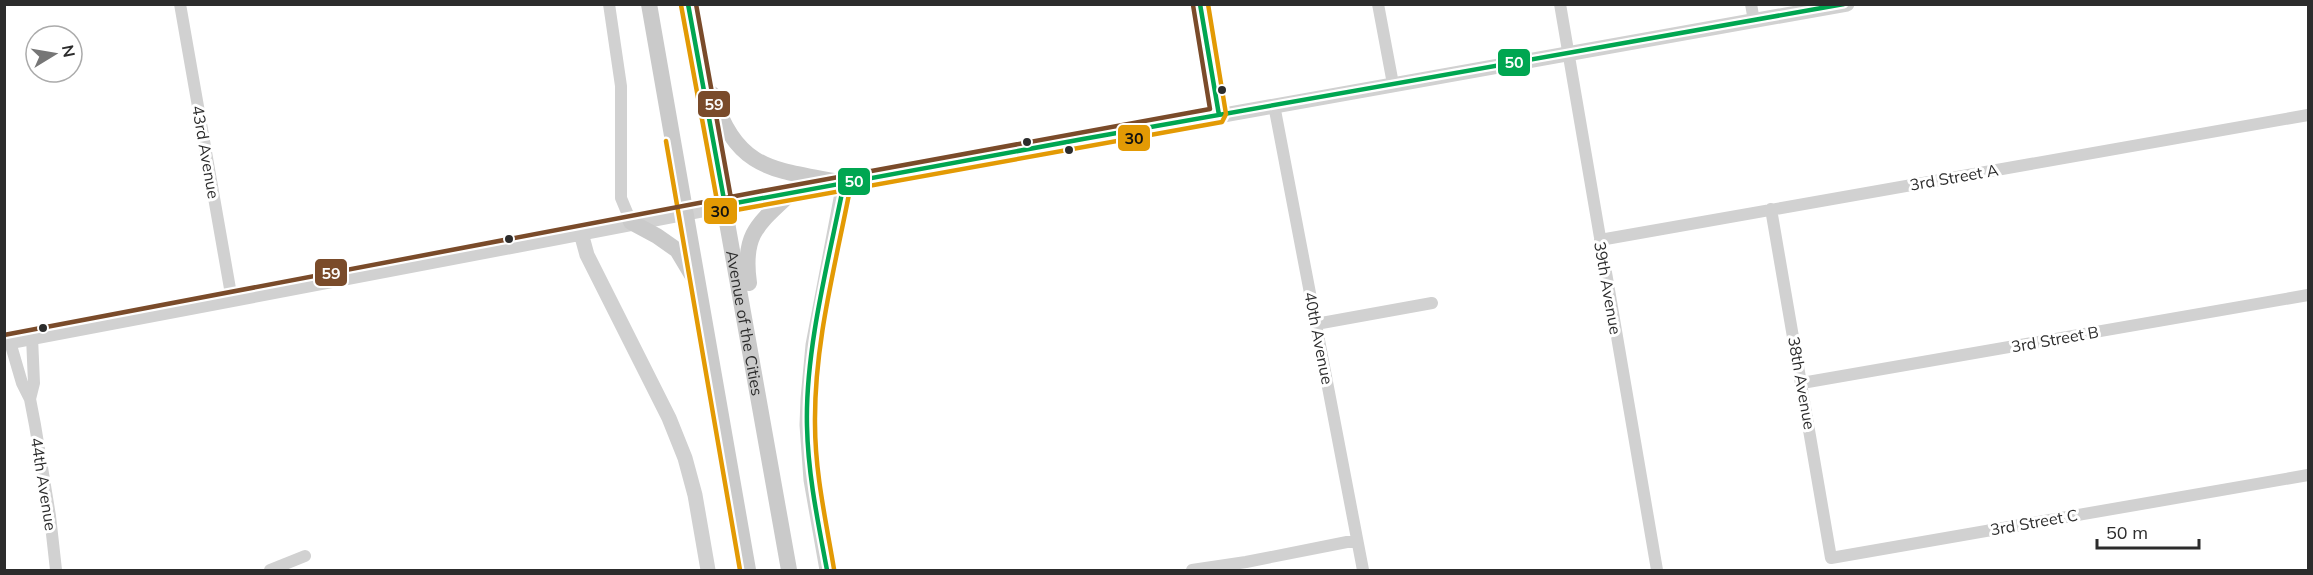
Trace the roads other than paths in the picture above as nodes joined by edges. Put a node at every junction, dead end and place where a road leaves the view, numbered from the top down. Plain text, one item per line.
1 (180, 4) edge
2 (609, 4) edge
3 (649, 4) edge
4 (688, 4) edge
5 (1200, 4) edge
6 (1378, 4) edge
7 (1560, 4) edge
8 (1751, 4) edge
9 (1847, 4) edge
10 (1754, 21) junction
11 (695, 40) junction
12 (1568, 53) junction
13 (1393, 84) junction
14 (1274, 105) junction
15 (1219, 115) junction
16 (2308, 115) edge
17 (844, 183) junction
18 (791, 194) junction
19 (725, 205) junction
20 (1771, 209) junction
21 (686, 213) junction
22 (631, 222) junction
23 (581, 233) junction
24 (1600, 240) junction
25 (699, 288) junction
26 (2308, 295) edge
27 (232, 300) junction
28 (1432, 303) dead end
29 (1316, 324) junction
30 (32, 338) junction
31 (7, 342) edge
32 (1802, 382) junction
33 (30, 399) junction
34 (2308, 475) edge
35 (1357, 540) junction
36 (784, 542) junction
37 (305, 556) dead end
38 (1831, 558) joint
39 (56, 570) edge
40 (270, 570) edge
41 (708, 570) edge
42 (748, 570) edge
43 (789, 570) edge
44 (826, 570) edge
45 (1192, 570) edge
46 (1363, 570) edge
47 (1657, 570) edge

1 - 27 street, 43rd Avenue
2 - 22 street
3 - 21 main road
4 - 11 main road, Avenue of the Cities
5 - 15 street
6 - 13 street
7 - 12 street, 39th Avenue
8 - 10 street
9 - 10 street
10 - 12 street
11 - 17 main road
11 - 19 main road, Avenue of the Cities
12 - 13 street
12 - 24 street, 39th Avenue
13 - 14 street
14 - 15 street
14 - 29 street, 40th Avenue
15 - 17 street
16 - 20 street, 3rd Street A
17 - 18 street
17 - 44 street
18 - 19 street
18 - 36 main road
19 - 21 street
19 - 36 main road, Avenue of the Cities
20 - 24 street, 3rd Street A
20 - 32 street, 38th Avenue
21 - 22 street
21 - 25 main road
22 - 23 street
22 - 25 main road
23 - 27 street
23 - 41 street
24 - 47 street, 39th Avenue
25 - 42 main road
26 - 32 street, 3rd Street B
27 - 30 street
28 - 29 street
29 - 35 street, 40th Avenue
30 - 31 street
30 - 33 street, 44th Avenue
31 - 33 street, 44th Avenue
32 - 38 street, 38th Avenue
33 - 39 street, 44th Avenue
34 - 38 street, 3rd Street C
35 - 45 street
35 - 46 street, 40th Avenue
36 - 43 main road, Avenue of the Cities
37 - 40 street

